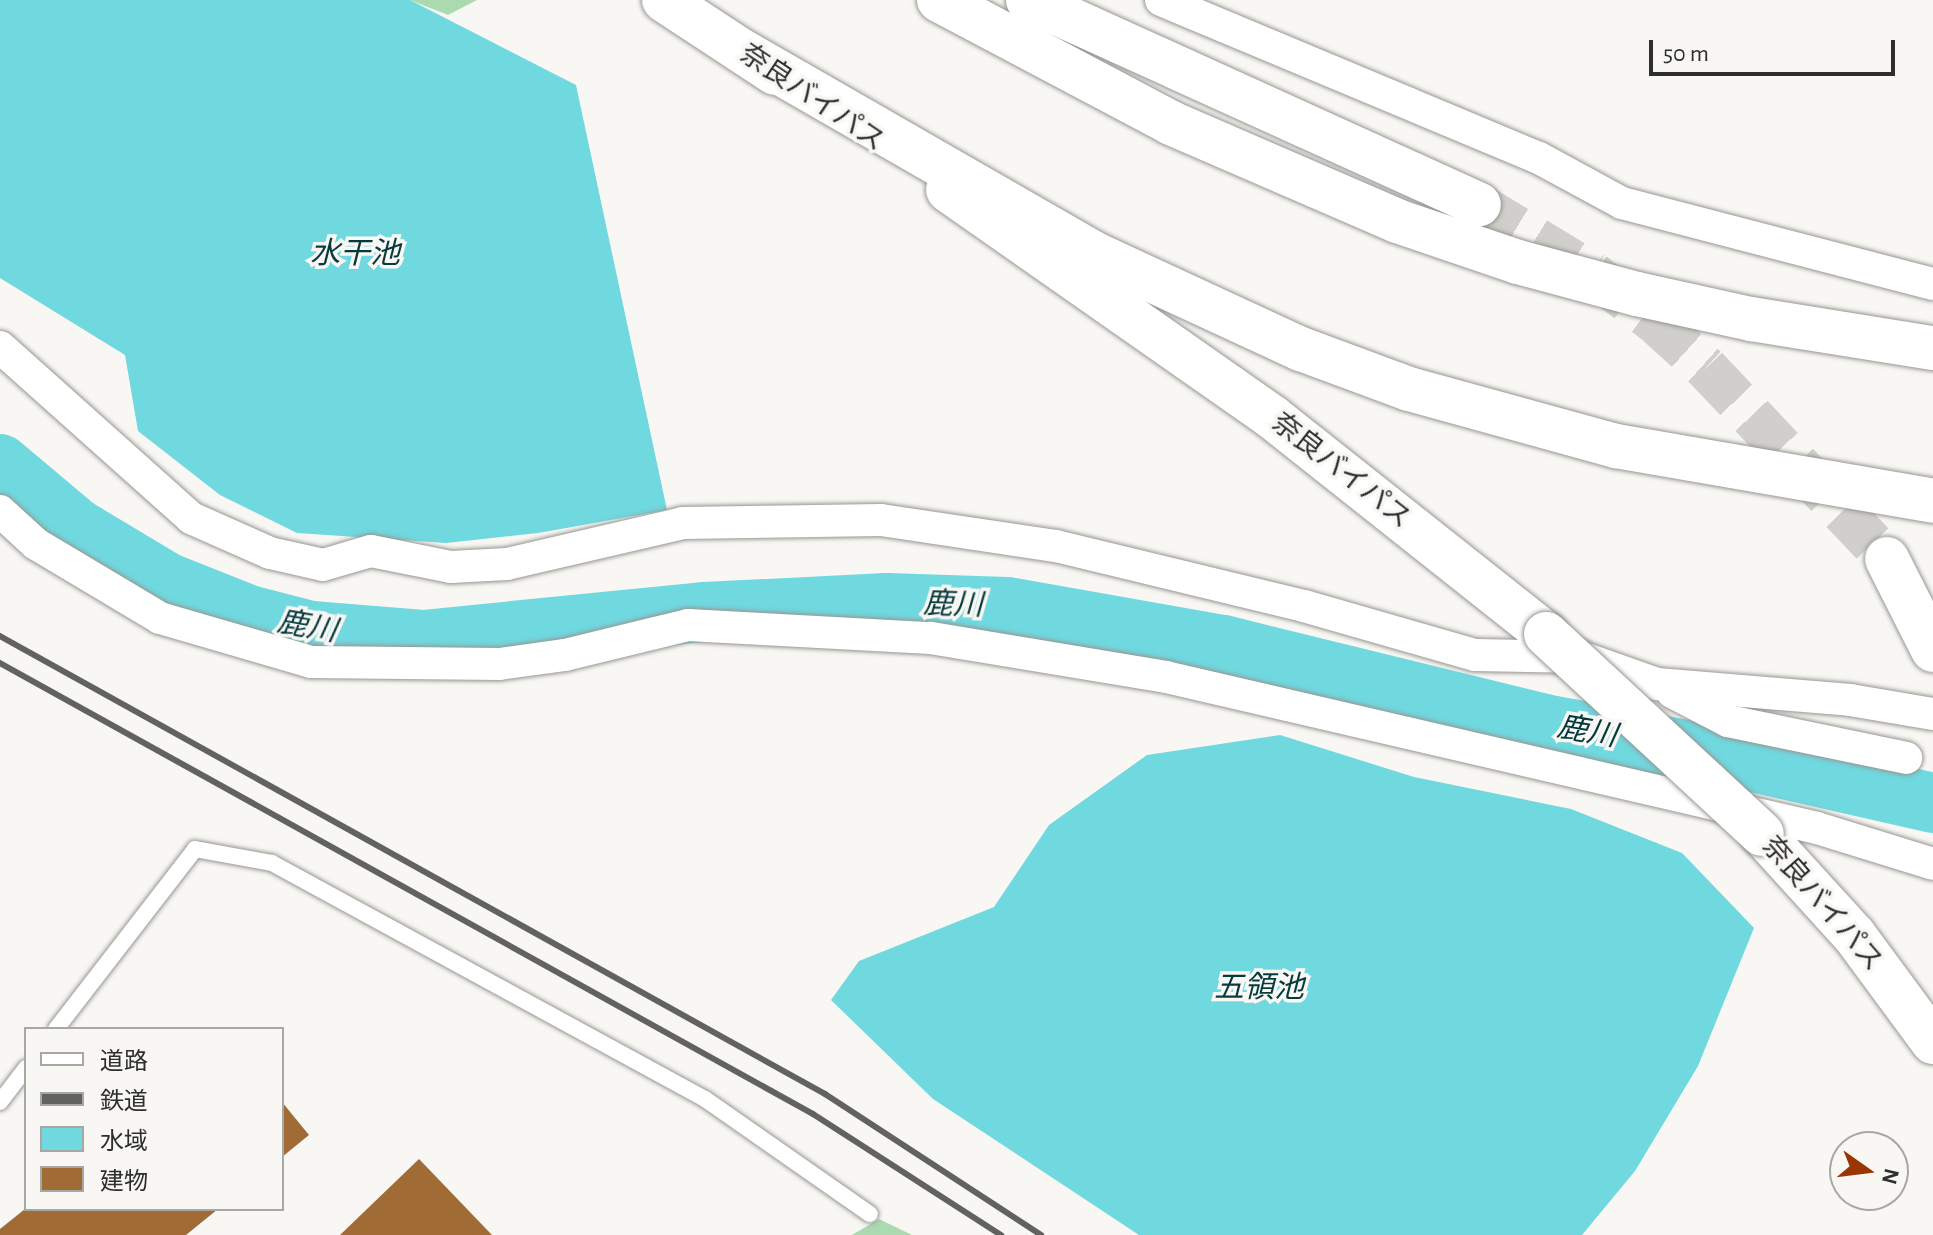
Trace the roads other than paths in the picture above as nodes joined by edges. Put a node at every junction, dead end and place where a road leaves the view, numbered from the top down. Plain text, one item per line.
1 (664, 0) edge
2 (939, 0) edge
3 (1028, 0) edge
4 (1161, 0) edge
5 (742, 51) junction
6 (1479, 205) tunnel mouth
7 (1933, 284) edge
8 (0, 347) edge
9 (1933, 348) edge
10 (1933, 501) edge
11 (0, 511) edge
12 (1887, 559) tunnel mouth
13 (1932, 649) edge
14 (1657, 684) junction
15 (1933, 714) edge
16 (1906, 758) dead end
17 (1933, 864) edge
18 (58, 1027) edge
19 (1933, 1042) edge
20 (24, 1071) edge
21 (0, 1102) edge
22 (870, 1214) dead end

1 - 5 highway, 奈良バイパス
2 - 9 highway
3 - 6 highway
4 - 7 street
5 - 10 highway
5 - 19 highway, 奈良バイパス, bridge
8 - 14 street
11 - 17 street
12 - 13 highway
14 - 15 street
14 - 16 street
18 - 22 lane
20 - 21 lane

